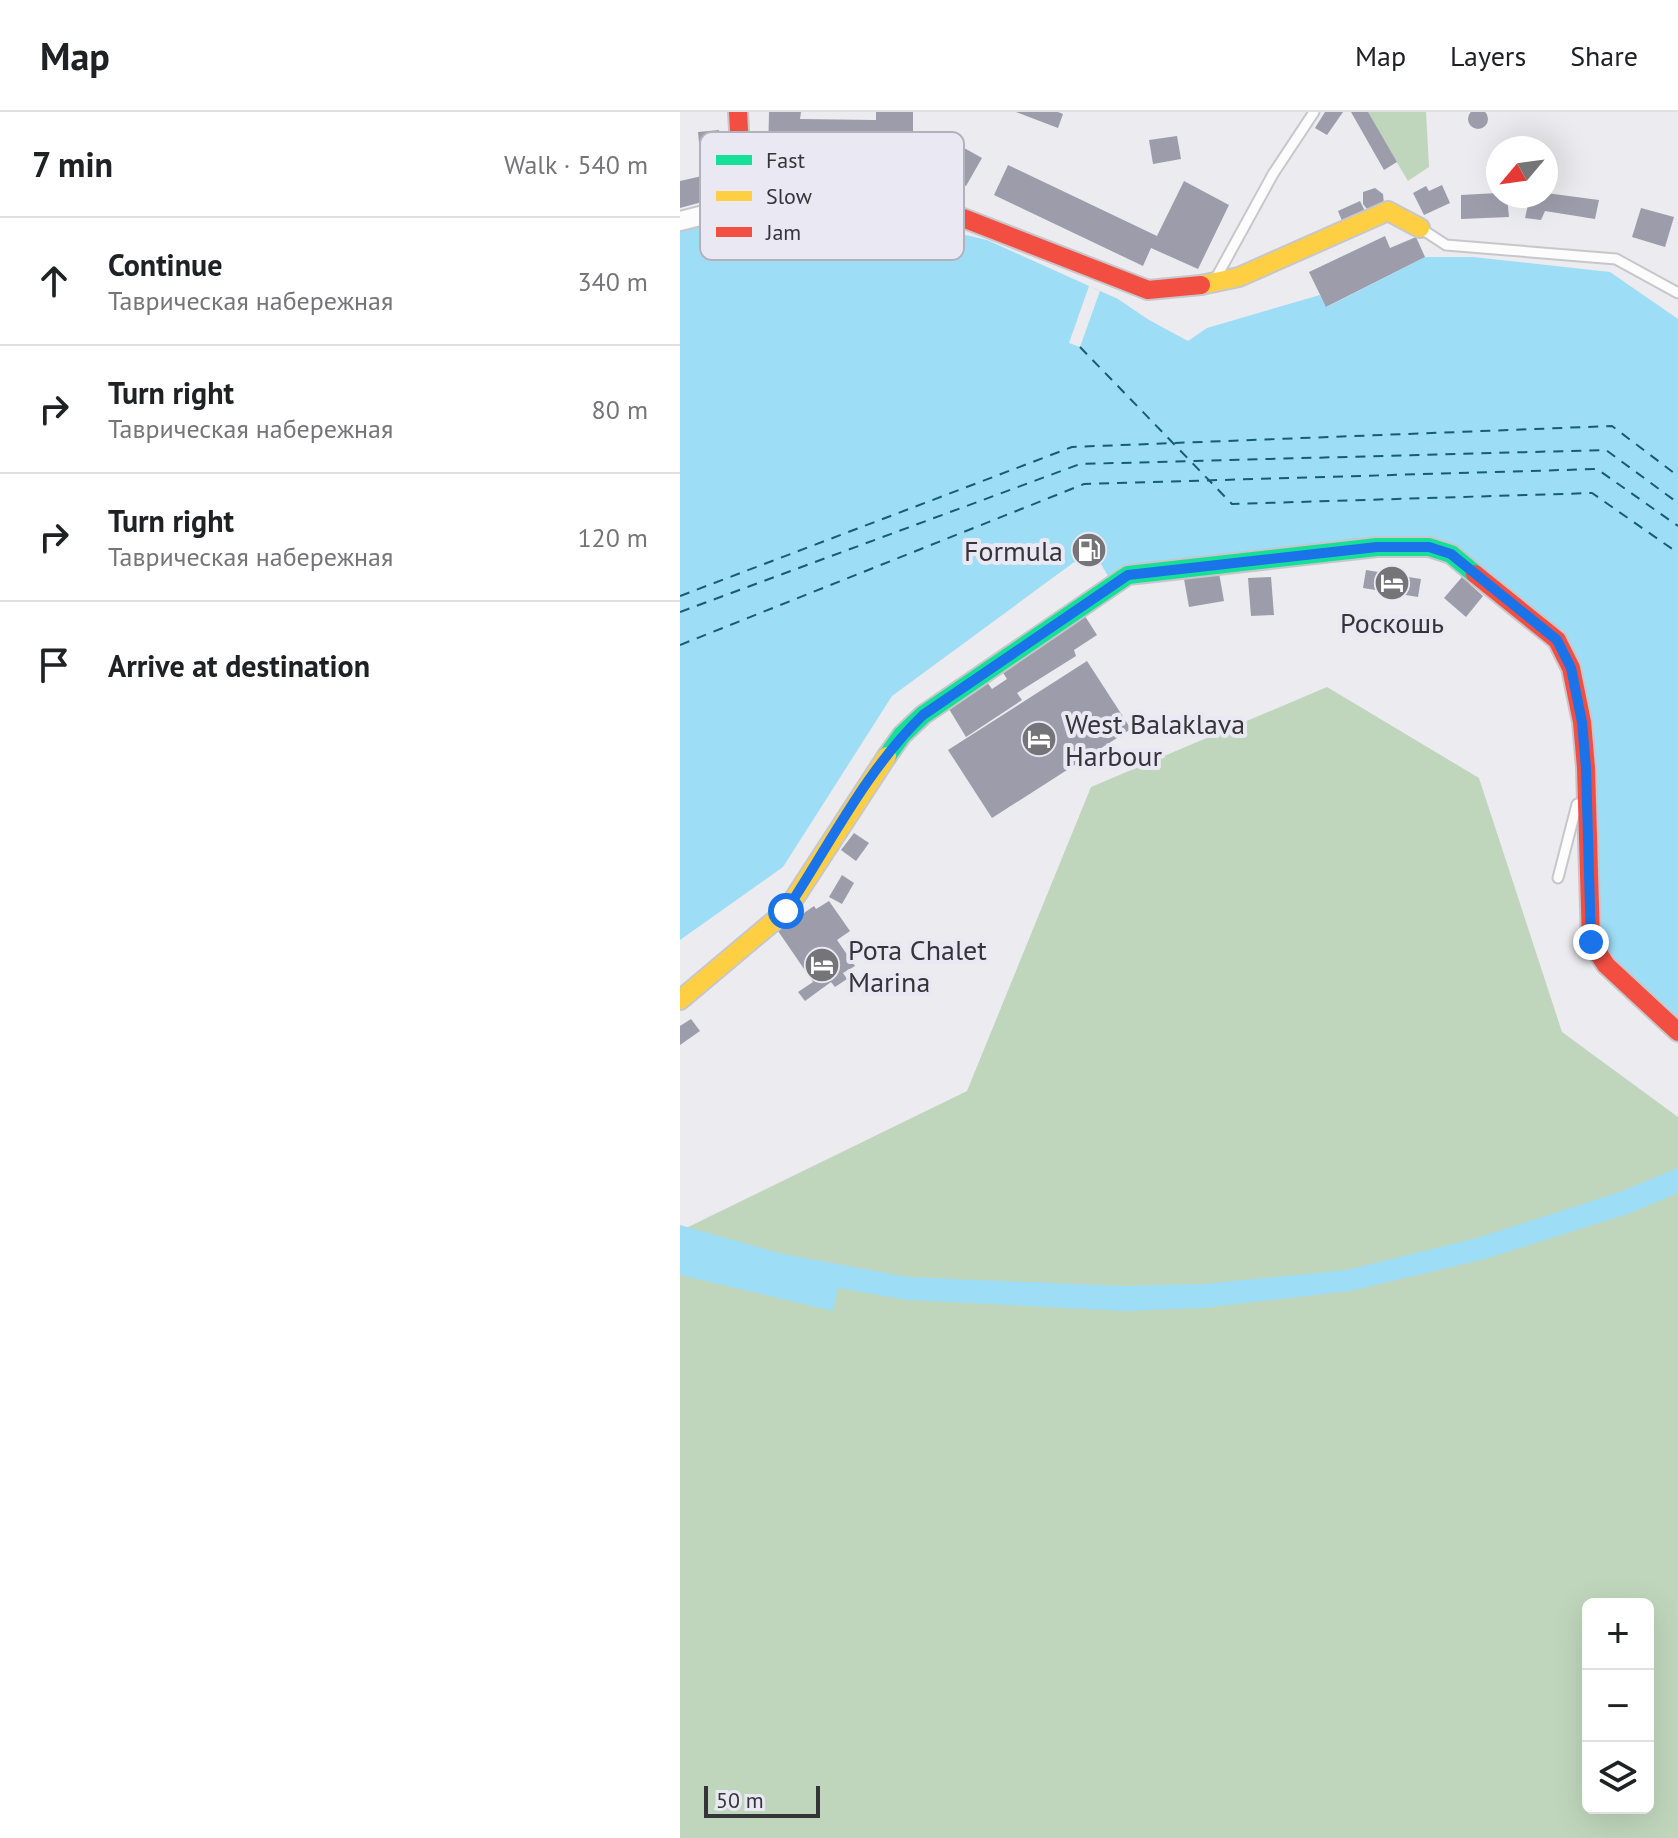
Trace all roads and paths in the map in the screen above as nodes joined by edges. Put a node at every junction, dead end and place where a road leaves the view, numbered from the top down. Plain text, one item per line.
1 (738, 112) edge
2 (1314, 112) edge
3 (739, 132) edge
4 (700, 216) edge
5 (964, 218) edge
6 (680, 221) edge
7 (1420, 228) joint
8 (1213, 284) junction
9 (1678, 293) edge
10 (1586, 768) junction
11 (1558, 878) dead end
12 (680, 1000) edge
13 (1678, 1032) edge

1 - 3 street
2 - 8 lane
4 - 6 street
5 - 8 street
7 - 8 street
7 - 9 lane
10 - 11 lane
10 - 12 street
10 - 13 street

